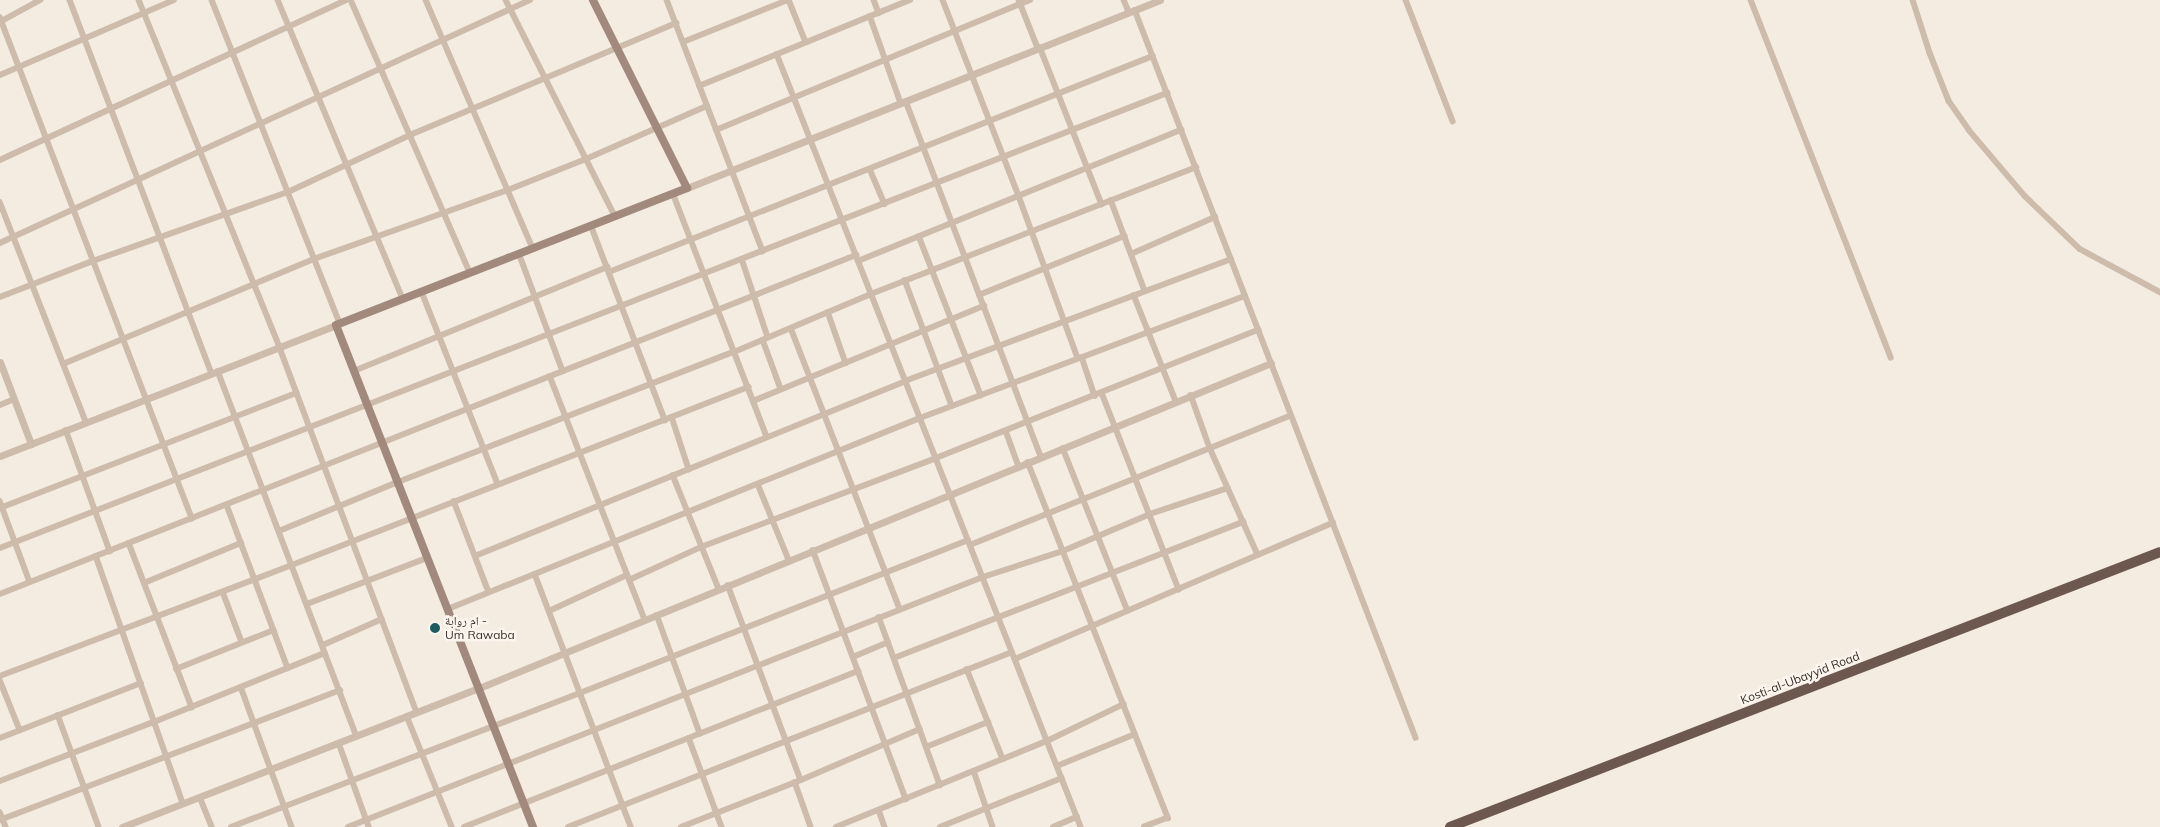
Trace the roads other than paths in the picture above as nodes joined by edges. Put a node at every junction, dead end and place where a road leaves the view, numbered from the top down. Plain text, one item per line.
1 (40, 0) edge
2 (70, 0) edge
3 (139, 0) edge
4 (174, 0) edge
5 (212, 0) edge
6 (278, 0) edge
7 (346, 0) edge
8 (351, 0) edge
9 (426, 0) edge
10 (506, 0) edge
11 (530, 0) edge
12 (593, 0) edge
13 (675, 0) edge
14 (789, 0) edge
15 (874, 0) edge
16 (910, 0) edge
17 (943, 0) edge
18 (1030, 0) edge
19 (1124, 0) edge
20 (1160, 0) edge
21 (1406, 0) edge
22 (1751, 0) edge
23 (1913, 0) edge
24 (667, 1) edge
25 (1020, 2) edge
26 (511, 9) junction
27 (1132, 11) junction
28 (144, 12) junction
29 (879, 13) junction
30 (870, 16) junction
31 (0, 20) edge
32 (676, 23) junction
33 (289, 28) junction
34 (954, 31) junction
35 (85, 40) junction
36 (443, 40) junction
37 (683, 42) junction
38 (806, 42) junction
39 (1039, 48) junction
40 (617, 49) junction
41 (233, 54) junction
42 (777, 54) junction
43 (1153, 56) junction
44 (886, 60) junction
45 (19, 67) junction
46 (381, 68) junction
47 (0, 75) edge
48 (971, 75) junction
49 (546, 79) junction
50 (173, 82) junction
51 (699, 86) junction
52 (1059, 93) junction
53 (1167, 93) junction
54 (318, 97) junction
55 (794, 98) junction
56 (904, 102) junction
57 (707, 106) junction
58 (111, 109) junction
59 (474, 110) junction
60 (989, 121) junction
61 (1453, 121) dead end
62 (261, 123) junction
63 (657, 128) junction
64 (716, 130) junction
65 (1073, 130) junction
66 (1181, 130) junction
67 (410, 135) junction
68 (46, 139) junction
69 (810, 139) junction
70 (924, 147) junction
71 (200, 151) junction
72 (1004, 157) junction
73 (586, 159) junction
74 (0, 160) edge
75 (347, 166) junction
76 (1196, 167) junction
77 (870, 168) junction
78 (1088, 168) junction
79 (732, 170) junction
80 (138, 179) junction
81 (937, 183) junction
82 (828, 185) junction
83 (687, 188) junction
84 (508, 190) junction
85 (288, 192) junction
86 (674, 193) junction
87 (1019, 196) junction
88 (1111, 200) junction
89 (0, 202) edge
90 (885, 204) junction
91 (1102, 204) junction
92 (73, 209) junction
93 (444, 212) junction
94 (226, 214) junction
95 (749, 215) junction
96 (615, 216) junction
97 (1215, 217) junction
98 (842, 220) junction
99 (952, 223) junction
100 (591, 225) junction
101 (1032, 231) junction
102 (14, 236) junction
103 (376, 236) junction
104 (919, 236) junction
105 (1124, 236) junction
106 (160, 237) junction
107 (691, 238) junction
108 (0, 243) edge
109 (533, 248) junction
110 (763, 251) junction
111 (520, 253) junction
112 (1131, 254) junction
113 (965, 257) junction
114 (857, 258) junction
115 (314, 259) junction
116 (742, 259) junction
117 (1231, 259) junction
118 (93, 261) junction
119 (1045, 266) junction
120 (608, 269) junction
121 (932, 270) junction
122 (470, 273) junction
123 (704, 274) junction
124 (905, 280) junction
125 (32, 284) junction
126 (254, 284) junction
127 (1145, 291) junction
128 (422, 292) junction
129 (2160, 292) edge
130 (871, 294) junction
131 (754, 295) junction
132 (979, 295) junction
133 (1134, 295) junction
134 (535, 296) junction
135 (1245, 296) junction
136 (0, 297) edge
137 (403, 299) junction
138 (622, 306) junction
139 (984, 306) junction
140 (718, 309) junction
141 (188, 311) junction
142 (828, 312) junction
143 (953, 321) junction
144 (1064, 321) junction
145 (338, 325) junction
146 (791, 328) junction
147 (1258, 330) junction
148 (924, 332) junction
149 (1148, 332) junction
150 (549, 334) junction
151 (440, 336) junction
152 (765, 338) junction
153 (123, 340) junction
154 (636, 342) junction
155 (891, 345) junction
156 (999, 346) junction
157 (280, 348) junction
158 (734, 352) junction
159 (968, 357) junction
160 (1080, 358) junction
161 (1892, 358) dead end
162 (0, 362) edge
163 (846, 363) junction
164 (1271, 363) junction
165 (63, 364) junction
166 (938, 368) junction
167 (1164, 368) junction
168 (354, 371) junction
169 (454, 371) junction
170 (563, 371) junction
171 (215, 373) junction
172 (550, 376) junction
173 (810, 378) junction
174 (905, 380) junction
175 (1013, 383) junction
176 (651, 384) junction
177 (748, 387) junction
178 (781, 389) junction
179 (297, 393) junction
180 (1102, 393) junction
181 (981, 395) junction
182 (1191, 395) junction
183 (1095, 396) junction
184 (14, 399) junction
185 (146, 399) junction
186 (753, 401) junction
187 (1176, 401) junction
188 (0, 405) edge
189 (367, 405) junction
190 (952, 406) junction
191 (469, 409) junction
192 (825, 414) junction
193 (1291, 415) junction
194 (235, 416) junction
195 (672, 417) junction
196 (566, 418) junction
197 (920, 418) junction
198 (665, 420) junction
199 (86, 422) junction
200 (1028, 422) junction
201 (1115, 426) junction
202 (310, 427) junction
203 (66, 430) junction
204 (1006, 431) junction
205 (767, 437) junction
206 (31, 444) junction
207 (163, 444) junction
208 (383, 444) junction
209 (1063, 448) junction
210 (1210, 448) junction
211 (485, 449) junction
212 (840, 450) junction
213 (248, 451) junction
214 (580, 453) junction
215 (0, 456) edge
216 (1041, 457) junction
217 (936, 458) junction
218 (1028, 462) junction
219 (325, 466) junction
220 (1019, 466) junction
221 (689, 469) junction
222 (673, 475) junction
223 (82, 476) junction
224 (1136, 478) junction
225 (177, 479) junction
226 (398, 482) junction
227 (498, 484) junction
228 (758, 484) junction
229 (1228, 488) junction
230 (855, 489) junction
231 (264, 490) junction
232 (950, 494) junction
233 (1083, 499) junction
234 (454, 502) junction
235 (1, 505) edge
236 (227, 505) junction
237 (340, 505) junction
238 (600, 505) junction
239 (95, 511) junction
240 (687, 512) junction
241 (1048, 513) junction
242 (1150, 514) junction
243 (192, 518) junction
244 (412, 518) junction
245 (773, 520) junction
246 (1243, 522) junction
247 (1333, 523) junction
248 (869, 527) junction
249 (279, 532) junction
250 (1098, 535) junction
251 (353, 541) junction
252 (16, 542) junction
253 (614, 542) junction
254 (969, 542) junction
255 (129, 543) junction
256 (242, 543) junction
257 (701, 547) junction
258 (0, 548) edge
259 (813, 550) junction
260 (110, 551) junction
261 (1064, 551) junction
262 (2160, 552) edge
263 (1165, 553) junction
264 (1258, 555) junction
265 (96, 556) junction
266 (475, 556) junction
267 (428, 558) junction
268 (789, 560) junction
269 (292, 565) junction
270 (886, 572) junction
271 (535, 574) junction
272 (1113, 574) junction
273 (983, 577) junction
274 (628, 578) junction
275 (255, 579) junction
276 (368, 581) junction
277 (30, 582) junction
278 (144, 583) junction
279 (728, 585) junction
280 (1078, 588) junction
281 (719, 589) junction
282 (1179, 589) junction
283 (223, 592) junction
284 (489, 592) junction
285 (0, 594) edge
286 (829, 594) junction
287 (307, 604) junction
288 (448, 609) junction
289 (900, 609) junction
290 (549, 611) junction
291 (1128, 611) junction
292 (658, 614) junction
293 (157, 617) junction
294 (879, 618) junction
295 (999, 618) junction
296 (382, 619) junction
297 (645, 620) junction
298 (1093, 626) junction
299 (745, 629) junction
300 (122, 630) junction
301 (274, 630) junction
302 (843, 631) junction
303 (242, 642) junction
304 (888, 642) junction
305 (323, 646) junction
306 (1012, 652) junction
307 (325, 653) junction
308 (564, 653) junction
309 (672, 656) junction
310 (853, 657) junction
311 (894, 658) junction
312 (1015, 659) junction
313 (758, 665) junction
314 (176, 668) junction
315 (288, 668) junction
316 (967, 669) junction
317 (858, 671) junction
318 (0, 678) edge
319 (141, 683) junction
320 (241, 687) junction
321 (479, 688) junction
322 (340, 690) junction
323 (2, 692) edge
324 (685, 693) junction
325 (908, 693) junction
326 (580, 694) junction
327 (773, 704) junction
328 (1124, 704) junction
329 (192, 707) junction
330 (872, 707) junction
331 (417, 712) junction
332 (58, 715) junction
333 (407, 716) junction
334 (154, 722) junction
335 (988, 722) junction
336 (254, 723) junction
337 (494, 726) junction
338 (920, 729) junction
339 (20, 730) junction
340 (594, 731) junction
341 (700, 733) junction
342 (1135, 734) junction
343 (357, 736) junction
344 (0, 738) edge
345 (689, 738) junction
346 (1416, 738) dead end
347 (786, 741) junction
348 (1047, 741) junction
349 (339, 743) junction
350 (886, 745) junction
351 (926, 747) junction
352 (71, 752) junction
353 (422, 754) junction
354 (167, 757) junction
355 (1003, 759) junction
356 (509, 765) junction
357 (1057, 766) junction
358 (271, 769) junction
359 (609, 770) junction
360 (974, 771) junction
361 (701, 774) junction
362 (1062, 778) junction
363 (352, 779) junction
364 (0, 780) edge
365 (801, 780) junction
366 (795, 782) junction
367 (940, 785) junction
368 (84, 788) junction
369 (438, 793) junction
370 (200, 797) junction
371 (906, 799) junction
372 (183, 803) junction
373 (524, 803) junction
374 (622, 805) junction
375 (285, 806) junction
376 (987, 808) junction
377 (879, 810) junction
378 (0, 812) edge
379 (717, 814) junction
380 (1077, 817) junction
381 (1, 820) edge
382 (367, 820) junction
383 (482, 820) junction
384 (134, 825) edge
385 (6, 827) edge
386 (99, 827) edge
387 (122, 827) edge
388 (212, 827) edge
389 (231, 827) edge
390 (292, 827) edge
391 (348, 827) edge
392 (369, 827) edge
393 (452, 827) edge
394 (464, 827) edge
395 (484, 827) edge
396 (533, 827) edge
397 (568, 827) edge
398 (631, 827) edge
399 (681, 827) edge
400 (722, 827) edge
401 (811, 827) edge
402 (836, 827) edge
403 (885, 827) edge
404 (940, 827) edge
405 (993, 827) edge
406 (1052, 827) edge
407 (1081, 827) edge
408 (1145, 827) edge
409 (1450, 827) edge

1 - 31 street
2 - 35 street
3 - 28 street
4 - 28 street
5 - 41 street
6 - 33 street
7 - 33 street
8 - 46 street
9 - 36 street
10 - 26 street
11 - 26 street
12 - 40 main road
13 - 24 street
14 - 37 street
14 - 38 street
15 - 29 street
16 - 29 street
17 - 34 street
18 - 25 street
19 - 27 street
20 - 27 street
21 - 61 street
22 - 161 street
23 - 129 street
24 - 32 street
25 - 34 street
25 - 39 street
26 - 36 street
26 - 49 street
27 - 39 street
27 - 43 street
28 - 35 street
28 - 50 street
29 - 30 street
30 - 38 street
30 - 44 street
31 - 45 street
32 - 37 street
32 - 40 street
33 - 41 street
33 - 54 street
34 - 44 street
34 - 48 street
35 - 45 street
35 - 58 street
36 - 46 street
36 - 59 street
37 - 51 street
38 - 42 street
39 - 48 street
39 - 52 street
40 - 49 street
40 - 63 main road
41 - 50 street
41 - 62 street
42 - 51 street
42 - 55 street
43 - 52 street
43 - 53 street
44 - 55 street
44 - 56 street
45 - 47 street
45 - 68 street
46 - 54 street
46 - 67 street
48 - 56 street
48 - 60 street
49 - 59 street
49 - 73 street
50 - 58 street
50 - 71 street
51 - 57 street
52 - 60 street
52 - 65 street
53 - 65 street
53 - 66 street
54 - 62 street
54 - 75 street
55 - 64 street
55 - 69 street
56 - 69 street
56 - 70 street
57 - 63 street
57 - 64 street
58 - 68 street
58 - 80 street
59 - 67 street
59 - 84 street
60 - 70 street
60 - 72 street
62 - 71 street
62 - 85 street
63 - 73 street
63 - 83 main road
64 - 79 street
65 - 72 street
65 - 78 street
66 - 76 street
66 - 78 street
67 - 75 street
67 - 93 street
68 - 74 street
68 - 92 street
69 - 79 street
69 - 82 street
70 - 77 street
70 - 81 street
71 - 80 street
71 - 94 street
72 - 81 street
72 - 87 street
73 - 84 street
73 - 96 street
75 - 85 street
75 - 103 street
76 - 88 street
76 - 97 street
77 - 82 street
77 - 90 street
78 - 87 street
78 - 91 street
79 - 83 street
79 - 95 street
80 - 92 street
80 - 106 street
81 - 90 street
81 - 99 street
82 - 95 street
82 - 98 street
83 - 86 main road
84 - 93 street
84 - 109 street
85 - 94 street
85 - 115 street
86 - 96 main road
86 - 107 street
87 - 99 street
87 - 101 street
88 - 91 street
88 - 105 street
89 - 102 street
90 - 98 street
91 - 101 street
92 - 102 street
92 - 118 street
93 - 103 street
93 - 122 street
94 - 106 street
94 - 126 street
95 - 107 street
95 - 110 street
96 - 100 main road
97 - 112 street
97 - 117 street
98 - 110 street
98 - 114 street
99 - 104 street
99 - 113 street
100 - 109 main road
100 - 120 street
101 - 113 street
101 - 119 street
102 - 108 street
102 - 125 street
103 - 115 street
103 - 137 street
104 - 114 street
104 - 121 street
105 - 112 street
105 - 119 street
106 - 118 street
106 - 141 street
107 - 120 street
107 - 123 street
109 - 111 main road
110 - 116 street
111 - 122 main road
111 - 134 street
112 - 127 street
113 - 121 street
113 - 132 street
114 - 130 street
114 - 131 street
115 - 126 street
115 - 145 street
116 - 123 street
116 - 131 street
117 - 127 street
117 - 135 street
118 - 125 street
118 - 153 street
119 - 132 street
119 - 144 street
120 - 134 street
120 - 138 street
121 - 124 street
121 - 143 street
122 - 128 main road
123 - 138 street
123 - 140 street
124 - 130 street
124 - 148 street
125 - 136 street
125 - 165 street
126 - 141 street
126 - 157 street
127 - 133 street
128 - 137 main road
128 - 151 street
130 - 142 street
130 - 155 street
131 - 140 street
131 - 152 street
132 - 139 street
133 - 144 street
133 - 149 street
134 - 150 street
134 - 151 street
135 - 147 street
135 - 149 street
137 - 145 main road
138 - 150 street
138 - 154 street
139 - 143 street
139 - 156 street
140 - 154 street
140 - 158 street
141 - 153 street
141 - 171 street
142 - 146 street
142 - 163 street
143 - 148 street
143 - 159 street
144 - 156 street
144 - 160 street
145 - 157 street
145 - 168 main road
146 - 152 street
146 - 173 street
147 - 164 street
147 - 167 street
148 - 155 street
148 - 166 street
149 - 160 street
149 - 167 street
150 - 169 street
150 - 170 street
151 - 168 street
151 - 169 street
152 - 158 street
152 - 178 street
153 - 165 street
153 - 185 street
154 - 170 street
154 - 176 street
155 - 163 street
155 - 174 street
156 - 159 street
156 - 175 street
157 - 171 street
157 - 179 street
158 - 176 street
158 - 177 street
159 - 166 street
159 - 181 street
160 - 175 street
160 - 183 street
162 - 184 street
163 - 173 street
164 - 182 street
164 - 193 street
165 - 199 street
166 - 174 street
166 - 190 street
167 - 180 street
167 - 187 street
168 - 189 main road
169 - 189 street
169 - 191 street
170 - 172 street
171 - 185 street
171 - 194 street
172 - 191 street
172 - 196 street
173 - 178 street
173 - 192 street
174 - 192 street
174 - 197 street
175 - 181 street
175 - 200 street
176 - 196 street
176 - 198 street
177 - 186 street
177 - 195 street
178 - 186 street
179 - 194 street
179 - 202 street
180 - 183 street
180 - 201 street
181 - 190 street
182 - 187 street
182 - 210 street
183 - 200 street
184 - 188 street
184 - 206 street
185 - 199 street
185 - 207 street
186 - 205 street
187 - 201 street
189 - 202 street
189 - 208 main road
190 - 197 street
191 - 208 street
191 - 211 street
192 - 205 street
192 - 212 street
193 - 210 street
193 - 247 street
194 - 207 street
194 - 213 street
195 - 198 street
195 - 221 street
196 - 211 street
196 - 214 street
197 - 212 street
197 - 217 street
198 - 214 street
199 - 203 street
200 - 204 street
200 - 216 street
201 - 209 street
201 - 224 street
202 - 213 street
202 - 219 street
203 - 206 street
203 - 223 street
204 - 217 street
204 - 220 street
205 - 221 street
206 - 215 street
207 - 223 street
207 - 225 street
208 - 219 street
208 - 226 main road
209 - 216 street
209 - 233 street
210 - 224 street
210 - 229 street
211 - 226 street
211 - 227 street
212 - 228 street
212 - 230 street
213 - 225 street
213 - 231 street
214 - 227 street
214 - 238 street
216 - 218 street
217 - 230 street
217 - 232 street
218 - 220 street
218 - 241 street
219 - 231 street
219 - 237 street
220 - 232 street
221 - 222 street
222 - 238 street
222 - 240 street
223 - 235 street
223 - 239 street
224 - 233 street
224 - 242 street
225 - 239 street
225 - 243 street
226 - 237 street
226 - 244 main road
227 - 234 street
228 - 240 street
228 - 245 street
229 - 242 street
229 - 246 street
230 - 245 street
230 - 248 street
231 - 236 street
231 - 249 street
232 - 248 street
232 - 254 street
233 - 241 street
233 - 250 street
234 - 244 street
234 - 266 street
235 - 252 street
236 - 243 street
236 - 256 street
237 - 249 street
237 - 251 street
238 - 253 street
238 - 266 street
239 - 252 street
239 - 260 street
240 - 253 street
240 - 257 street
241 - 254 street
241 - 261 street
242 - 250 street
242 - 263 street
243 - 255 street
244 - 251 street
244 - 267 main road
245 - 257 street
245 - 268 street
246 - 263 street
246 - 264 street
247 - 264 street
247 - 346 street
248 - 259 street
248 - 270 street
249 - 269 street
250 - 261 street
250 - 272 street
251 - 269 street
251 - 276 street
252 - 258 street
252 - 277 street
253 - 271 street
253 - 274 street
254 - 270 street
254 - 273 street
255 - 260 street
255 - 278 street
256 - 275 street
256 - 278 street
257 - 274 street
257 - 281 street
259 - 268 street
259 - 286 street
260 - 265 street
261 - 273 street
261 - 280 street
262 - 409 highway, Kosti-al-Ubayyid Road
263 - 272 street
263 - 282 street
264 - 282 street
265 - 277 street
265 - 300 street
266 - 284 street
267 - 276 street
267 - 288 main road
268 - 279 street
269 - 275 street
269 - 287 street
270 - 286 street
270 - 289 street
271 - 284 street
271 - 290 street
272 - 280 street
272 - 291 street
273 - 289 street
273 - 295 street
274 - 290 street
274 - 297 street
275 - 283 street
275 - 301 street
276 - 287 street
276 - 296 street
277 - 285 street
278 - 293 street
279 - 281 street
279 - 299 street
280 - 295 street
280 - 298 street
281 - 292 street
282 - 291 street
283 - 293 street
283 - 303 street
284 - 288 street
286 - 299 street
286 - 302 street
287 - 305 street
288 - 321 main road
289 - 294 street
290 - 308 street
291 - 298 street
292 - 297 street
292 - 309 street
293 - 300 street
293 - 314 street
294 - 302 street
294 - 304 street
295 - 306 street
295 - 311 street
296 - 305 street
296 - 331 street
297 - 308 street
298 - 312 street
298 - 328 street
299 - 309 street
299 - 313 street
300 - 318 street
300 - 319 street
301 - 303 street
301 - 315 street
302 - 310 street
302 - 313 street
303 - 314 street
304 - 310 street
304 - 311 street
305 - 307 street
306 - 312 street
306 - 316 street
307 - 315 street
307 - 322 street
308 - 321 street
308 - 326 street
309 - 324 street
309 - 326 street
310 - 317 street
311 - 325 street
312 - 348 street
313 - 324 street
313 - 327 street
314 - 329 street
315 - 320 street
316 - 325 street
316 - 335 street
317 - 327 street
317 - 330 street
318 - 323 street
319 - 332 street
319 - 334 street
320 - 329 street
320 - 336 street
321 - 331 street
321 - 337 main road
322 - 336 street
322 - 343 street
323 - 339 street
324 - 340 street
324 - 341 street
325 - 330 street
325 - 338 street
326 - 337 street
326 - 340 street
327 - 341 street
327 - 347 street
328 - 342 street
328 - 348 street
329 - 334 street
330 - 347 street
330 - 350 street
331 - 333 street
332 - 339 street
332 - 352 street
333 - 343 street
333 - 353 street
334 - 352 street
334 - 354 street
335 - 351 street
335 - 355 street
336 - 354 street
336 - 358 street
337 - 353 street
337 - 356 main road
338 - 350 street
338 - 351 street
339 - 344 street
340 - 356 street
340 - 359 street
341 - 345 street
342 - 357 street
342 - 408 street
343 - 349 street
345 - 359 street
345 - 361 street
347 - 361 street
347 - 365 street
348 - 355 street
348 - 357 street
349 - 358 street
349 - 363 street
350 - 365 street
350 - 371 street
351 - 367 street
352 - 364 street
352 - 368 street
353 - 363 street
353 - 369 street
354 - 368 street
354 - 372 street
355 - 360 street
356 - 369 street
356 - 373 main road
357 - 362 street
358 - 370 street
358 - 375 street
359 - 373 street
359 - 374 street
360 - 367 street
360 - 376 street
361 - 374 street
361 - 379 street
362 - 376 street
362 - 380 street
363 - 375 street
363 - 382 street
365 - 366 street
366 - 379 street
366 - 401 street
367 - 371 street
368 - 381 street
368 - 386 street
369 - 382 street
369 - 393 street
370 - 372 street
370 - 388 street
371 - 377 street
372 - 384 street
373 - 383 street
373 - 396 main road
374 - 397 street
374 - 398 street
375 - 389 street
375 - 390 street
376 - 404 street
376 - 405 street
377 - 402 street
377 - 403 street
378 - 381 street
379 - 399 street
379 - 400 street
380 - 406 street
380 - 407 street
381 - 385 street
382 - 391 street
382 - 392 street
383 - 394 street
383 - 395 street
384 - 387 street

